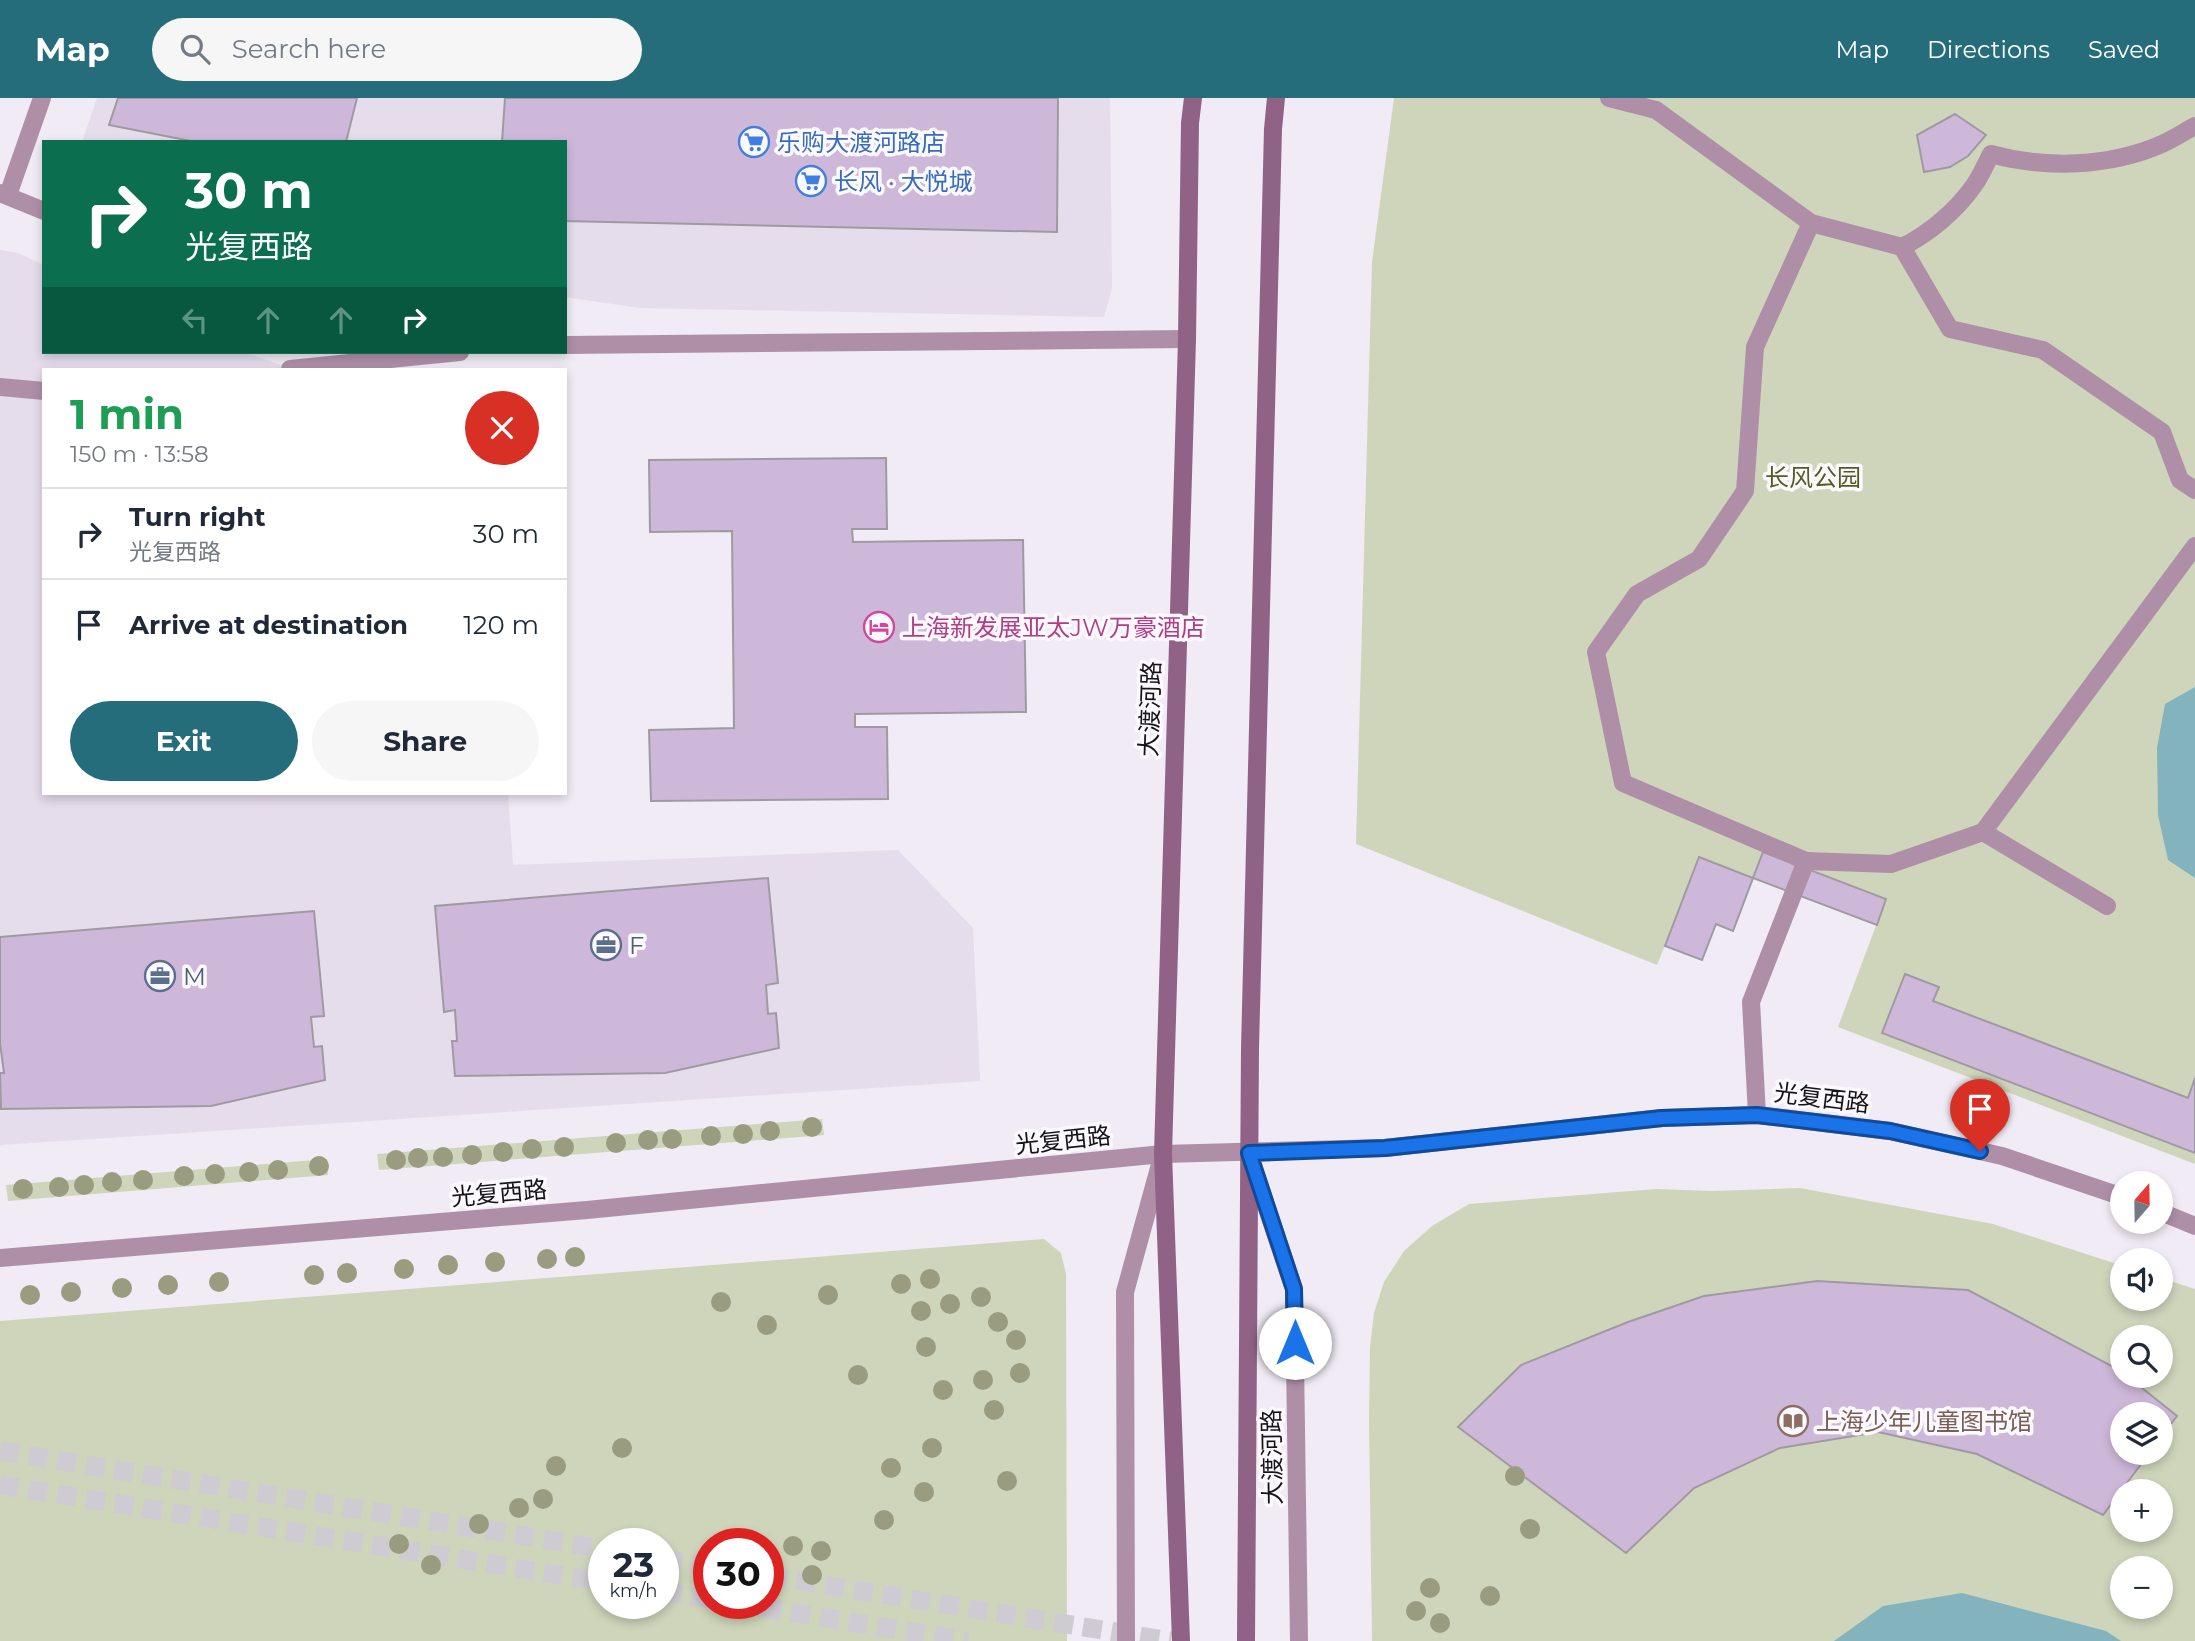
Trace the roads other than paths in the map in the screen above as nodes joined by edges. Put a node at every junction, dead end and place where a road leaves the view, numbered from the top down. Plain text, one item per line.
1 (42, 98) edge
2 (1193, 98) edge
3 (1276, 98) edge
4 (1609, 98) edge
5 (2195, 126) edge
6 (4, 194) edge
7 (42, 210) edge
8 (1811, 223) junction
9 (1902, 247) junction
10 (1187, 339) junction
11 (567, 345) edge
12 (369, 354) edge
13 (443, 354) edge
14 (385, 361) junction
15 (302, 368) edge
16 (0, 387) edge
17 (42, 391) edge
18 (2195, 489) edge
19 (2195, 547) edge
20 (1983, 832) junction
21 (1807, 861) junction
22 (2107, 906) dead end
23 (1757, 1115) junction
24 (1249, 1153) junction
25 (1163, 1154) junction
26 (2110, 1193) edge
27 (2174, 1217) edge
28 (2195, 1226) edge
29 (0, 1258) edge
30 (1126, 1641) edge
31 (1181, 1641) edge
32 (1247, 1641) edge
33 (1299, 1641) edge

1 - 6 street
2 - 10 main road, 大渡河路
3 - 24 main road, 大渡河路
4 - 8 street
5 - 9 street
6 - 7 street
8 - 9 street
8 - 21 street
9 - 18 street
10 - 11 street
10 - 25 main road, 大渡河路
12 - 14 street
13 - 14 street
14 - 15 street
16 - 17 street
19 - 20 street
20 - 21 street
20 - 22 street
21 - 23 street
23 - 24 street, 光复西路
23 - 26 street, 光复西路
24 - 25 street, 光复西路
24 - 32 main road, 大渡河路
24 - 33 street, 大渡河路
25 - 29 street, 光复西路
25 - 30 street, 大渡河路
25 - 31 main road, 大渡河路
27 - 28 street

